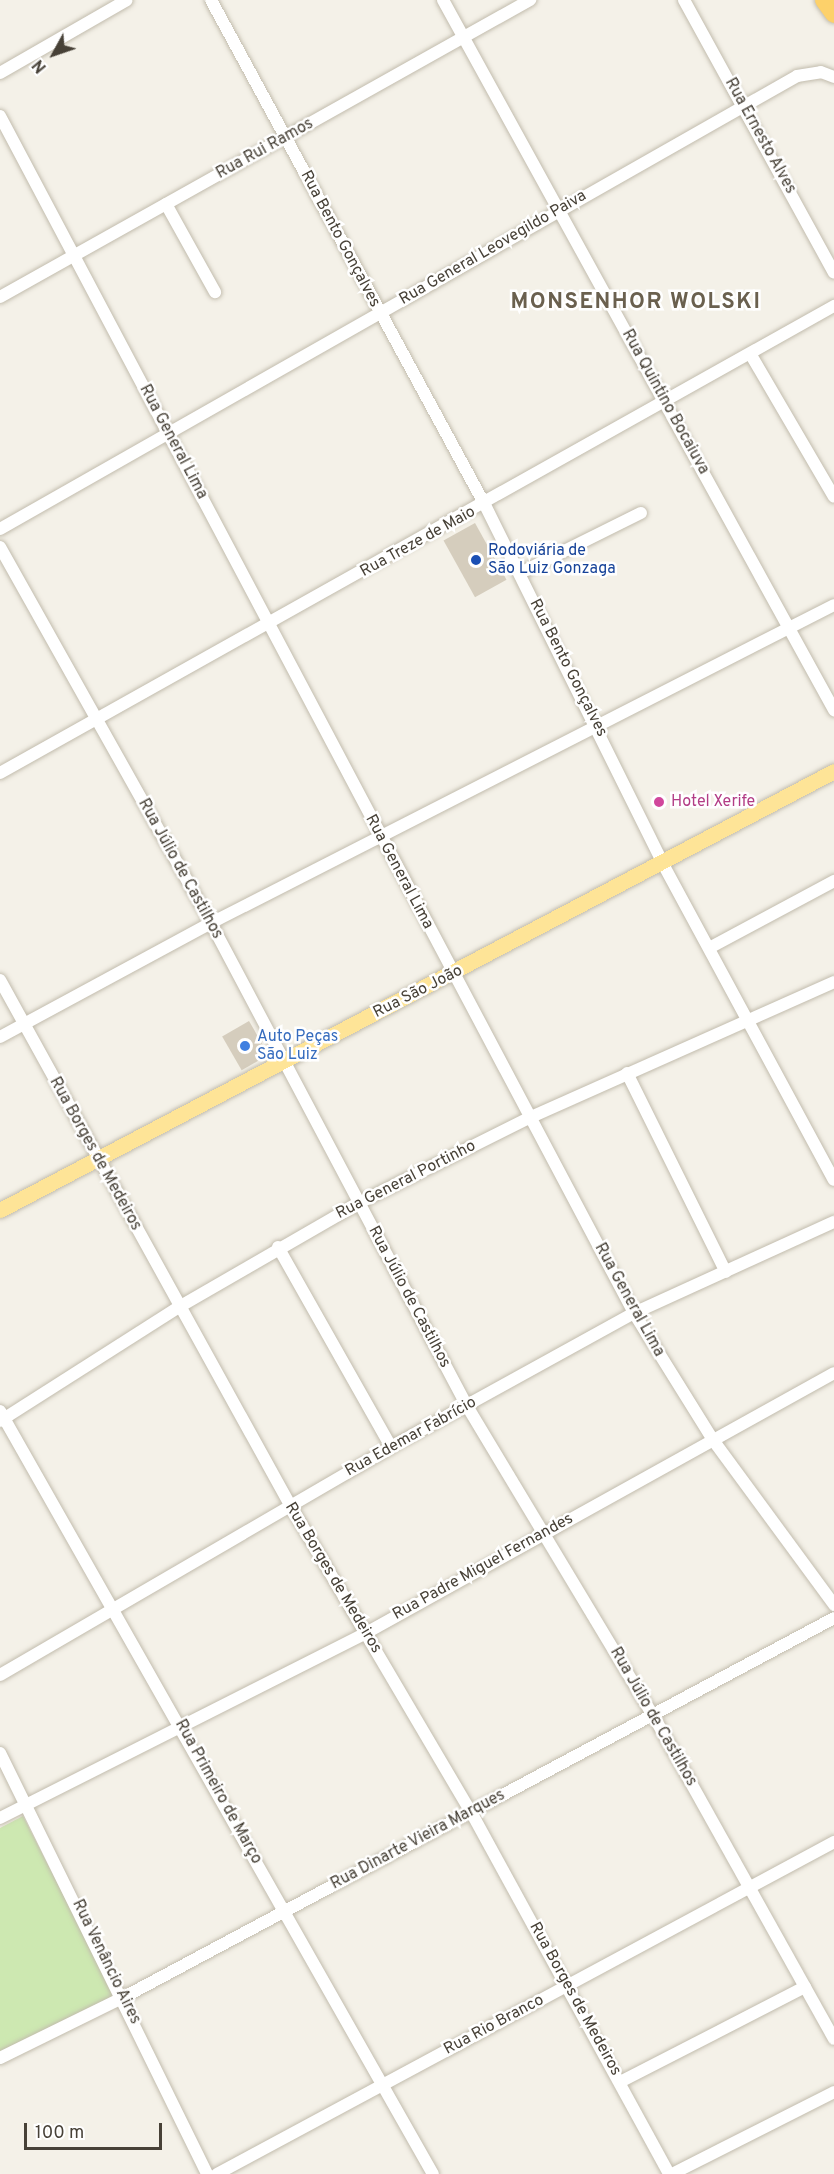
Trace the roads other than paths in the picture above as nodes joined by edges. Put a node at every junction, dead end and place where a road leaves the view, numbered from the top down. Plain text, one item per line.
1 (128, 0) edge
2 (211, 0) edge
3 (443, 0) edge
4 (530, 0) edge
5 (684, 0) edge
6 (824, 0) edge
7 (834, 14) edge
8 (464, 38) junction
9 (0, 73) edge
10 (834, 77) edge
11 (744, 106) junction
12 (0, 116) edge
13 (285, 137) junction
14 (166, 204) junction
15 (558, 212) junction
16 (74, 255) junction
17 (834, 273) edge
18 (215, 292) dead end
19 (0, 297) edge
20 (834, 306) edge
21 (380, 312) junction
22 (751, 355) junction
23 (665, 404) junction
24 (168, 434) junction
25 (834, 497) edge
26 (485, 505) junction
27 (641, 513) dead end
28 (0, 529) edge
29 (0, 547) edge
30 (520, 573) junction
31 (834, 605) edge
32 (269, 622) junction
33 (792, 627) junction
34 (834, 710) edge
35 (97, 717) junction
36 (598, 727) junction
37 (834, 771) edge
38 (0, 773) edge
39 (381, 837) junction
40 (663, 864) junction
41 (834, 881) edge
42 (210, 923) junction
43 (711, 947) junction
44 (453, 974) junction
45 (0, 980) edge
46 (834, 982) edge
47 (751, 1020) junction
48 (24, 1024) junction
49 (0, 1037) edge
50 (283, 1062) junction
51 (627, 1072) junction
52 (531, 1117) junction
53 (96, 1157) junction
54 (834, 1180) edge
55 (359, 1203) junction
56 (0, 1210) edge
57 (834, 1222) edge
58 (278, 1247) junction
59 (726, 1272) junction
60 (179, 1307) junction
61 (634, 1313) junction
62 (834, 1373) edge
63 (467, 1406) junction
64 (1, 1417) edge
65 (713, 1440) junction
66 (391, 1447) junction
67 (290, 1505) junction
68 (545, 1532) junction
69 (834, 1605) edge
70 (115, 1609) junction
71 (834, 1618) edge
72 (366, 1633) junction
73 (0, 1675) edge
74 (653, 1715) junction
75 (182, 1727) junction
76 (0, 1753) edge
77 (28, 1803) junction
78 (471, 1812) junction
79 (0, 1818) edge
80 (834, 1842) edge
81 (750, 1889) junction
82 (285, 1911) junction
83 (568, 1986) junction
84 (805, 1987) junction
85 (124, 1998) junction
86 (834, 2039) edge
87 (0, 2058) edge
88 (620, 2082) junction
89 (383, 2084) junction
90 (834, 2092) edge
91 (207, 2174) edge
92 (217, 2174) edge
93 (434, 2174) edge
94 (670, 2174) edge

1 - 9 street
2 - 13 street, Rua Bento Gonçalves
3 - 8 street, Rua Quintino Bocaiuva
4 - 8 street, Rua Rui Ramos
5 - 11 street, Rua Ernesto Alves
6 - 7 highway
8 - 13 street, Rua Rui Ramos
8 - 15 street, Rua Quintino Bocaiuva
10 - 11 street, Rua General Leovegildo Paiva
11 - 15 street, Rua General Leovegildo Paiva
11 - 17 street, Rua Ernesto Alves
12 - 16 street, Rua General Lima
13 - 14 street, Rua Rui Ramos
13 - 21 street, Rua Bento Gonçalves
14 - 16 street, Rua Rui Ramos
14 - 18 street
15 - 21 street, Rua General Leovegildo Paiva
15 - 23 street, Rua Quintino Bocaiuva
16 - 19 street, Rua Rui Ramos
16 - 24 street, Rua General Lima
20 - 22 street, Rua Treze de Maio
21 - 24 street, Rua General Leovegildo Paiva
21 - 26 street, Rua Bento Gonçalves
22 - 23 street, Rua Treze de Maio
22 - 25 street
23 - 26 street, Rua Treze de Maio
23 - 33 street, Rua Quintino Bocaiuva
24 - 28 street, Rua General Leovegildo Paiva
24 - 32 street, Rua General Lima
26 - 30 street, Rua Bento Gonçalves
26 - 32 street, Rua Treze de Maio
27 - 30 street
29 - 35 street, Rua Júlio de Castilhos
30 - 36 street, Rua Bento Gonçalves
31 - 33 street
32 - 35 street, Rua Treze de Maio
32 - 39 street, Rua General Lima
33 - 34 street, Rua Quintino Bocaiuva
33 - 36 street
35 - 38 street, Rua Treze de Maio
35 - 42 street, Rua Júlio de Castilhos
36 - 39 street
36 - 40 street, Rua Bento Gonçalves
37 - 40 main road, Rua São João
39 - 42 street
39 - 44 street, Rua General Lima
40 - 43 street, Rua Bento Gonçalves
40 - 44 main road, Rua São João
41 - 43 street
42 - 48 street
42 - 50 street, Rua Júlio de Castilhos
43 - 47 street, Rua Bento Gonçalves
44 - 50 main road, Rua São João
44 - 52 street, Rua General Lima
45 - 48 street, Rua Borges de Medeiros
46 - 47 street, Rua General Portinho
47 - 51 street, Rua General Portinho
47 - 54 street, Rua Bento Gonçalves
48 - 49 street
48 - 53 street, Rua Borges de Medeiros
50 - 53 main road, Rua São João
50 - 55 street, Rua Júlio de Castilhos
51 - 52 street, Rua General Portinho
51 - 59 street
52 - 55 street, Rua General Portinho
52 - 61 street, Rua General Lima
53 - 56 main road, Rua São João
53 - 60 street, Rua Borges de Medeiros
55 - 58 street, Rua General Portinho
55 - 63 street, Rua Júlio de Castilhos
57 - 59 street, Rua Edemar Fabrício
58 - 60 street, Rua General Portinho
58 - 66 street
59 - 61 street, Rua Edemar Fabrício
60 - 64 street, Rua General Portinho
60 - 67 street, Rua Borges de Medeiros
61 - 63 street, Rua Edemar Fabrício
61 - 65 street, Rua General Lima
62 - 65 street, Rua Padre Miguel Fernandes
63 - 66 street, Rua Edemar Fabrício
63 - 68 street, Rua Júlio de Castilhos
64 - 70 street, Rua Primeiro de Março
65 - 68 street, Rua Padre Miguel Fernandes
65 - 69 street, Rua General Lima
66 - 67 street, Rua Edemar Fabrício
67 - 70 street, Rua Edemar Fabrício
67 - 72 street, Rua Borges de Medeiros
68 - 72 street, Rua Padre Miguel Fernandes
68 - 74 street, Rua Júlio de Castilhos
70 - 73 street, Rua Edemar Fabrício
70 - 75 street, Rua Primeiro de Março
71 - 74 street, Rua Dinarte Vieira Marques
72 - 75 street, Rua Padre Miguel Fernandes
72 - 78 street, Rua Borges de Medeiros
74 - 78 street, Rua Dinarte Vieira Marques
74 - 81 street, Rua Júlio de Castilhos
75 - 77 street, Rua Padre Miguel Fernandes
75 - 82 street, Rua Primeiro de Março
76 - 77 street, Rua Venâncio Aires
77 - 79 street, Rua Padre Miguel Fernandes
77 - 85 street, Rua Venâncio Aires
78 - 82 street, Rua Dinarte Vieira Marques
78 - 83 street, Rua Borges de Medeiros
80 - 81 street, Rua Rio Branco
81 - 83 street, Rua Rio Branco
81 - 84 street, Rua Júlio de Castilhos
82 - 85 street, Rua Dinarte Vieira Marques
82 - 89 street, Rua Primeiro de Março
83 - 88 street, Rua Borges de Medeiros
83 - 89 street, Rua Rio Branco
84 - 86 street, Rua Júlio de Castilhos
84 - 88 street
85 - 87 street, Rua Dinarte Vieira Marques
85 - 91 street, Rua Venâncio Aires
88 - 94 street, Rua Borges de Medeiros
89 - 92 street, Rua Rio Branco
89 - 93 street, Rua Primeiro de Março
90 - 94 street

